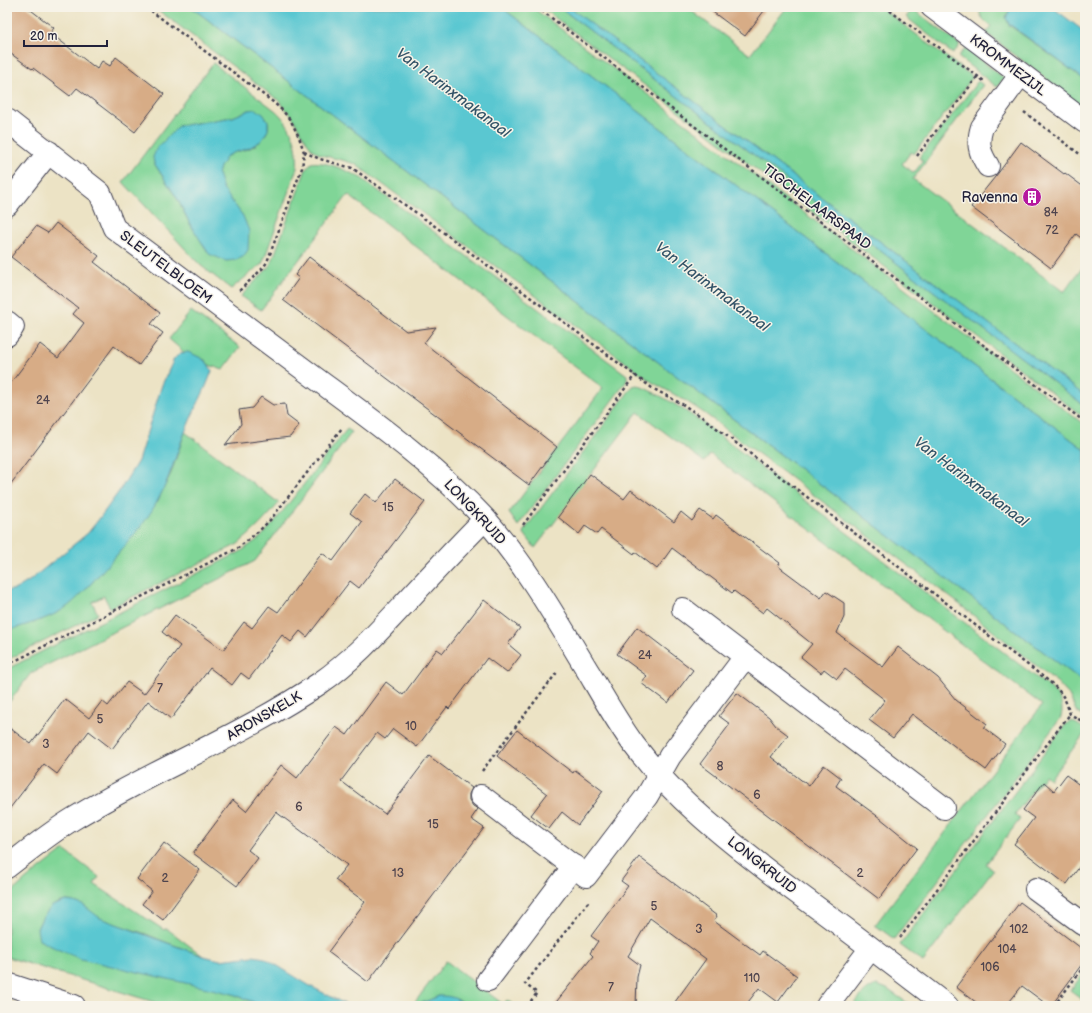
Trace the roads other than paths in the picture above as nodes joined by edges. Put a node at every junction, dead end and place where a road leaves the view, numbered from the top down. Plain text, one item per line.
1 (943, 10) edge
2 (1021, 74) junction
3 (7, 120) edge
4 (1085, 122) edge
5 (49, 152) junction
6 (988, 166) dead end
7 (7, 205) edge
8 (224, 310) joint
9 (7, 322) edge
10 (7, 335) edge
11 (485, 518) junction
12 (683, 609) dead end
13 (745, 657) junction
14 (659, 776) junction
15 (481, 796) road end
16 (944, 808) dead end
17 (7, 867) edge
18 (580, 871) junction
19 (1036, 889) dead end
20 (1085, 925) edge
21 (877, 953) junction
22 (488, 980) dead end
23 (7, 984) edge
24 (74, 1006) edge
25 (827, 1006) edge
26 (947, 1006) edge

1 - 2 street, KROMMEZIJL
2 - 4 street, KROMMEZIJL
2 - 6 street
3 - 5 street, SLEUTELBLOEM
5 - 7 street
5 - 8 street, SLEUTELBLOEM
8 - 11 street, LONGKRUID
9 - 10 street
11 - 14 street, LONGKRUID
11 - 17 street, ARONSKELK
12 - 13 street
13 - 14 street
13 - 16 street
14 - 18 street
14 - 21 street, LONGKRUID
15 - 18 street
18 - 22 street
19 - 20 street
21 - 25 street
21 - 26 street, LONGKRUID
23 - 24 street

